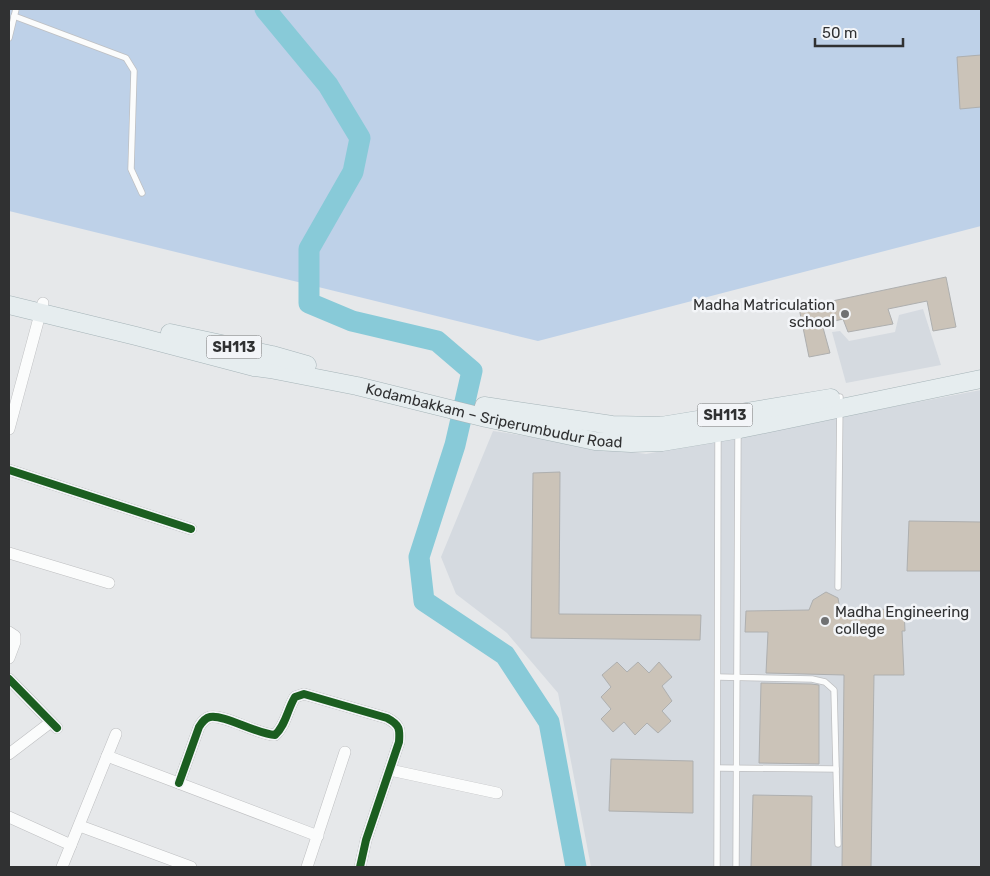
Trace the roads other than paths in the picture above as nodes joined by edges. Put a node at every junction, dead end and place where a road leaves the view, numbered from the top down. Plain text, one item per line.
1 (16, 9) edge
2 (14, 16) junction
3 (9, 38) edge
4 (142, 193) dead end
5 (9, 294) edge
6 (9, 305) edge
7 (42, 308) junction
8 (981, 368) edge
9 (981, 379) edge
10 (840, 402) junction
11 (738, 421) junction
12 (718, 424) junction
13 (9, 429) edge
14 (9, 470) edge
15 (191, 529) dead end
16 (9, 553) edge
17 (109, 583) dead end
18 (838, 587) dead end
19 (9, 632) edge
20 (9, 658) edge
21 (718, 677) junction
22 (736, 677) junction
23 (9, 679) edge
24 (116, 734) dead end
25 (345, 752) dead end
26 (9, 754) edge
27 (107, 756) junction
28 (718, 768) junction
29 (736, 768) junction
30 (836, 769) junction
31 (390, 770) junction
32 (179, 783) junction
33 (497, 793) dead end
34 (9, 817) edge
35 (80, 826) junction
36 (318, 836) junction
37 (838, 844) dead end
38 (71, 845) junction
39 (62, 867) edge
40 (192, 867) edge
41 (307, 867) edge
42 (360, 867) edge
43 (717, 867) edge
44 (736, 867) edge

1 - 2 lane
2 - 3 lane
2 - 4 lane
5 - 7 main road, Kodambakkam – Sriperumbudur Road / SH113
6 - 7 main road, Kodambakkam – Sriperumbudur Road / SH113
7 - 12 main road, Kodambakkam – Sriperumbudur Road / SH113
7 - 13 street
8 - 10 main road, Kodambakkam – Sriperumbudur Road / SH113
9 - 10 main road, Kodambakkam – Sriperumbudur Road / SH113
10 - 11 main road, Kodambakkam – Sriperumbudur Road / SH113
10 - 18 lane
11 - 12 main road, Kodambakkam – Sriperumbudur Road / SH113
11 - 22 lane
12 - 21 lane
14 - 15 street
16 - 17 street
19 - 20 street
21 - 22 lane
21 - 28 lane
22 - 29 lane
22 - 30 lane
23 - 26 street
24 - 27 street
25 - 36 street
27 - 32 street
27 - 35 street
28 - 29 lane
28 - 43 lane
29 - 30 lane
29 - 44 lane
30 - 37 lane
31 - 32 street
31 - 33 street
31 - 42 street
32 - 36 street
34 - 38 street
35 - 38 street
35 - 40 street
36 - 41 street
38 - 39 street

